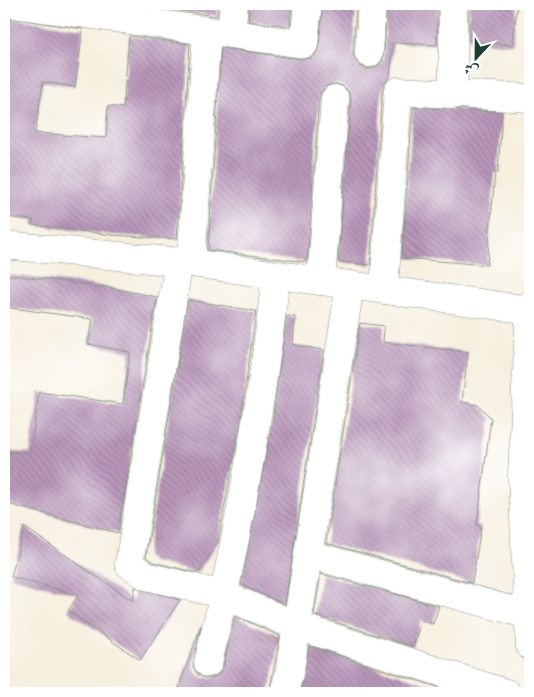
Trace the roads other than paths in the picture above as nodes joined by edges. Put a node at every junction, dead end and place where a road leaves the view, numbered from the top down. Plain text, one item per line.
1 (12, 4) edge
2 (234, 4) edge
3 (308, 4) edge
4 (372, 4) edge
5 (453, 4) edge
6 (219, 32) junction
7 (368, 53) dead end
8 (453, 94) junction
9 (530, 98) edge
10 (335, 99) dead end
11 (4, 245) edge
12 (185, 262) junction
13 (276, 275) junction
14 (321, 281) junction
15 (350, 285) junction
16 (384, 290) junction
17 (530, 305) edge
18 (530, 310) edge
19 (308, 554) junction
20 (224, 595) junction
21 (529, 614) junction
22 (297, 626) junction
23 (530, 646) edge
24 (208, 663) dead end
25 (284, 693) edge
26 (506, 693) edge

1 - 6 street
2 - 6 street
3 - 6 street
4 - 7 street
5 - 8 street
6 - 12 street
8 - 9 street
8 - 16 street
10 - 14 street
11 - 12 street
12 - 13 street
12 - 20 street
13 - 14 street
13 - 20 street
14 - 15 street
15 - 16 street
15 - 19 street
16 - 18 street
17 - 18 street
18 - 21 street
19 - 21 street
19 - 22 street
20 - 22 street
20 - 24 street
21 - 23 street
22 - 25 street
22 - 26 street

